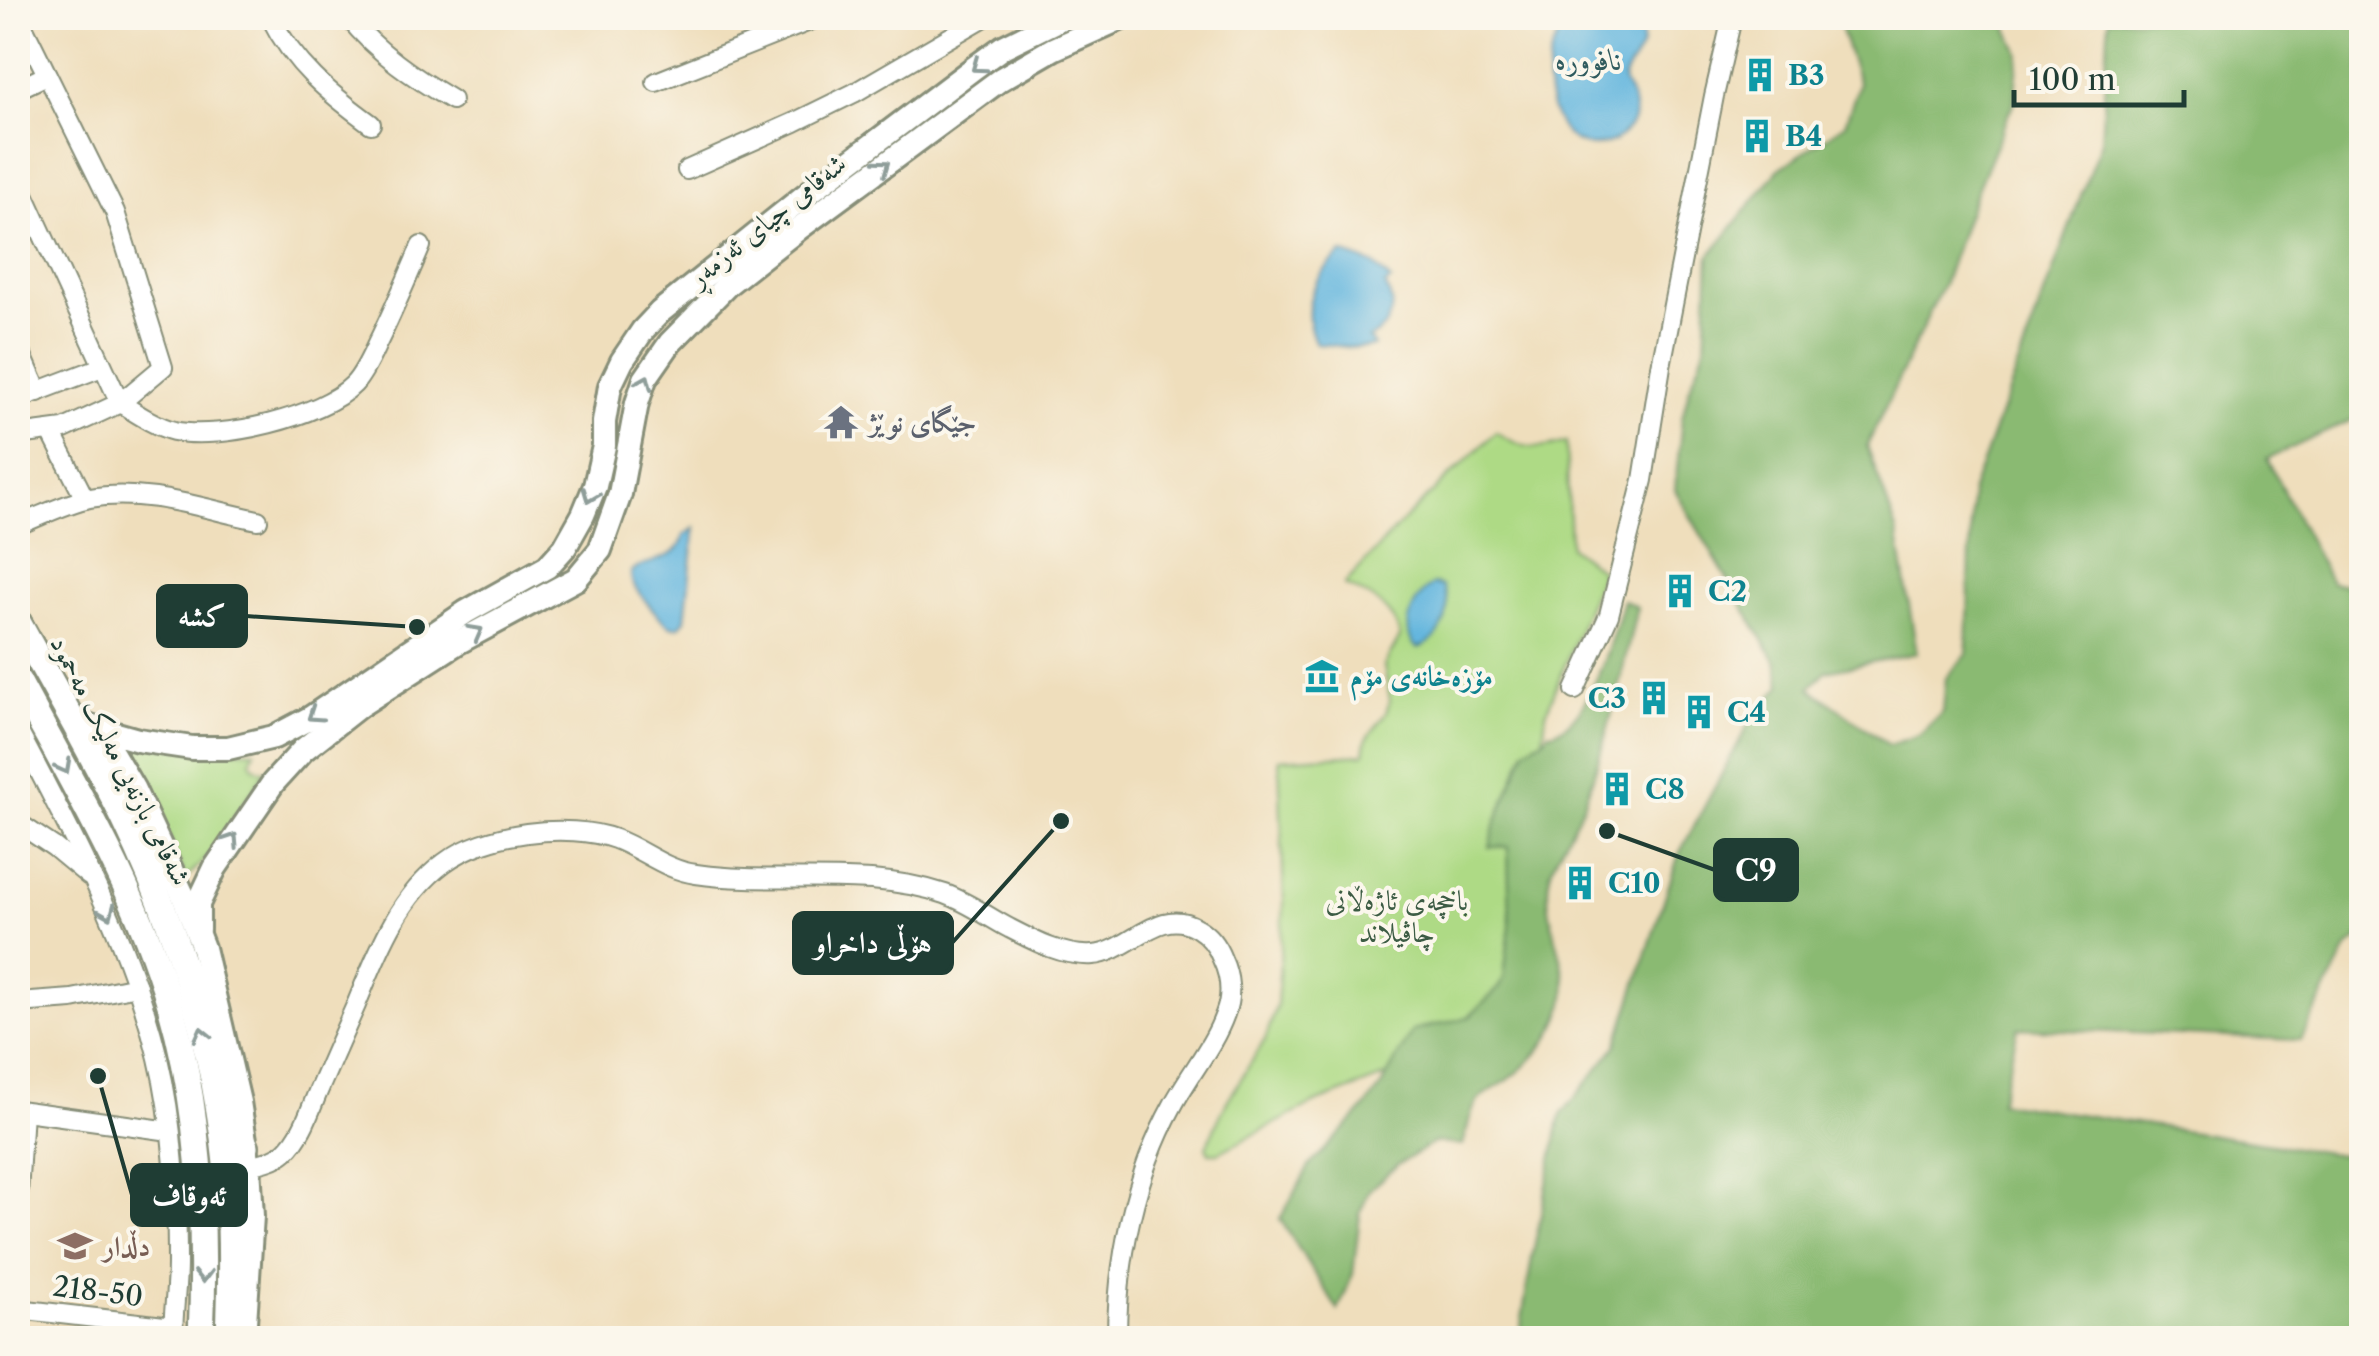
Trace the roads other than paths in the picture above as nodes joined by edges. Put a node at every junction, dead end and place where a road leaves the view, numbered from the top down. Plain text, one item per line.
1 (19, 18) edge
2 (271, 18) edge
3 (349, 18) edge
4 (817, 18) edge
5 (982, 18) edge
6 (1062, 18) edge
7 (1122, 18) edge
8 (1732, 18) edge
9 (47, 76) junction
10 (656, 82) dead end
11 (18, 90) edge
12 (452, 100) dead end
13 (372, 124) dead end
14 (687, 170) dead end
15 (18, 182) edge
16 (421, 246) dead end
17 (18, 346) edge
18 (102, 367) junction
19 (38, 392) junction
20 (18, 399) edge
21 (120, 403) junction
22 (51, 432) junction
23 (18, 435) edge
24 (85, 499) junction
25 (258, 520) dead end
26 (18, 525) edge
27 (18, 622) edge
28 (18, 681) edge
29 (1575, 690) dead end
30 (64, 706) junction
31 (92, 727) junction
32 (18, 730) edge
33 (262, 742) junction
34 (283, 771) junction
35 (18, 822) edge
36 (94, 879) junction
37 (171, 898) junction
38 (198, 929) junction
39 (137, 986) junction
40 (18, 1003) edge
41 (212, 1078) junction
42 (20, 1111) edge
43 (170, 1131) junction
44 (248, 1156) junction
45 (18, 1194) edge
46 (18, 1309) edge
47 (173, 1333) edge
48 (201, 1338) edge
49 (229, 1338) edge
50 (244, 1338) edge
51 (1117, 1338) edge

1 - 9 street
2 - 13 street
3 - 12 street
4 - 10 street
5 - 14 street
6 -> 33 main road, شەقامی چیای ئەزمەڕ
34 -> 7 main road, شەقامی چیای ئەزمەڕ
8 - 29 street
9 - 11 street
9 - 21 street
15 - 18 street
16 - 21 street
17 - 19 street
18 - 19 street
18 - 21 street
19 - 20 street
21 - 22 street
22 - 23 street
22 - 24 street
24 - 25 street
24 - 26 street
27 - 30 highway, شەقامی بازنەیی مەلیک مەحمود
28 -> 48 highway, شەقامی بازنەیی مەلیک مەحمود
30 - 31 main road
30 - 37 highway, شەقامی بازنەیی مەلیک مەحمود
31 - 33 main road, شەقامی چیای ئەزمەڕ
31 - 37 main road
32 - 36 street
33 - 34 main road
38 -> 34 main road, شەقامی چیای ئەزمەڕ
35 - 36 street
36 -> 39 street
37 - 38 main road
41 -> 37 highway, شەقامی بازنەیی مەلیک مەحمود
38 - 44 main road
39 - 40 street
39 - 43 street
41 - 44 highway
41 - 49 highway, شەقامی بازنەیی مەلیک مەحمود
42 - 43 street
42 - 45 street
43 - 47 street
44 - 50 main road
44 - 51 street
46 - 47 street, 218-50

